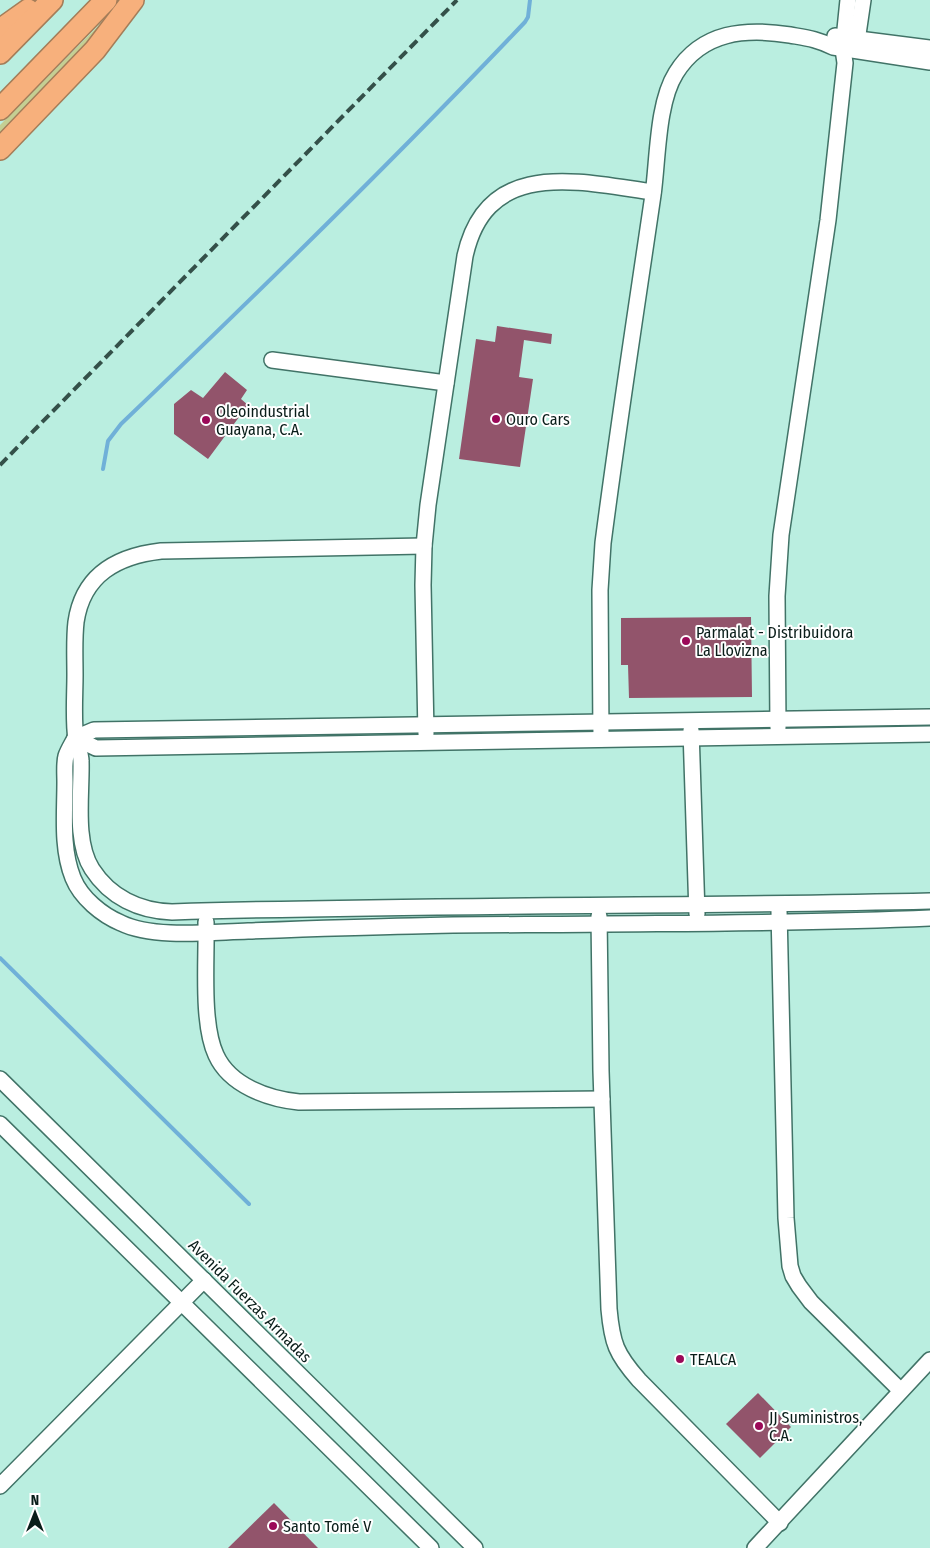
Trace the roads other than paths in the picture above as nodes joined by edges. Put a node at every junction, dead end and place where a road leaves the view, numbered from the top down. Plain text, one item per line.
1 (43, 0) edge
2 (52, 0) edge
3 (106, 0) edge
4 (133, 0) edge
5 (848, 0) edge
6 (863, 0) edge
7 (0, 30) edge
8 (849, 47) junction
9 (930, 48) edge
10 (0, 53) edge
11 (930, 62) edge
12 (0, 108) edge
13 (0, 149) edge
14 (653, 192) junction
15 (272, 360) dead end
16 (446, 383) junction
17 (424, 546) junction
18 (930, 717) edge
19 (778, 720) junction
20 (691, 721) junction
21 (601, 722) junction
22 (426, 725) junction
23 (930, 734) edge
24 (779, 737) junction
25 (75, 738) junction
26 (692, 738) junction
27 (601, 739) junction
28 (427, 742) junction
29 (82, 838) junction
30 (65, 839) junction
31 (930, 901) edge
32 (697, 904) junction
33 (779, 904) junction
34 (415, 906) junction
35 (598, 906) junction
36 (206, 911) junction
37 (930, 918) edge
38 (779, 921) junction
39 (697, 923) junction
40 (600, 924) junction
41 (415, 926) junction
42 (206, 932) junction
43 (0, 1079) edge
44 (602, 1099) junction
45 (0, 1124) edge
46 (204, 1280) junction
47 (181, 1303) junction
48 (930, 1360) edge
49 (900, 1390) junction
50 (0, 1486) edge
51 (780, 1523) junction
52 (431, 1548) edge
53 (475, 1548) edge
54 (755, 1548) edge

1 - 7 highway
2 - 10 highway
3 - 12 highway
4 - 13 highway
5 - 8 street
6 - 8 street
8 - 9 street
8 - 11 street
8 - 14 street
8 - 19 street
14 - 16 street
14 - 21 street
15 - 16 street
16 - 17 street
17 - 22 street
17 - 25 street
18 - 19 street
19 - 20 street
19 - 24 street
20 - 21 street
20 - 26 street
21 - 22 street
21 - 27 street
22 - 25 street
22 - 28 street
23 - 24 street
24 - 26 street
25 - 28 street
25 - 29 street
25 - 30 street
26 - 27 street
26 - 32 street
27 - 28 street
29 - 30 street
29 - 36 street
30 - 42 street
31 - 33 street
32 - 33 street
32 - 35 street
32 - 39 street
33 - 38 street
34 - 35 street
34 - 36 street
34 - 41 street
35 - 40 street
36 - 42 street
37 - 38 street
38 - 39 street
38 - 49 street
39 - 40 street
40 - 41 street
40 - 44 street
41 - 42 street
42 - 44 street
43 - 46 street, Avenida Fuerzas Armadas
44 - 51 street
45 - 47 street
46 - 47 street
46 - 53 street, Avenida Fuerzas Armadas
47 - 50 street
47 - 52 street
48 - 49 street
49 - 51 street
51 - 54 street

